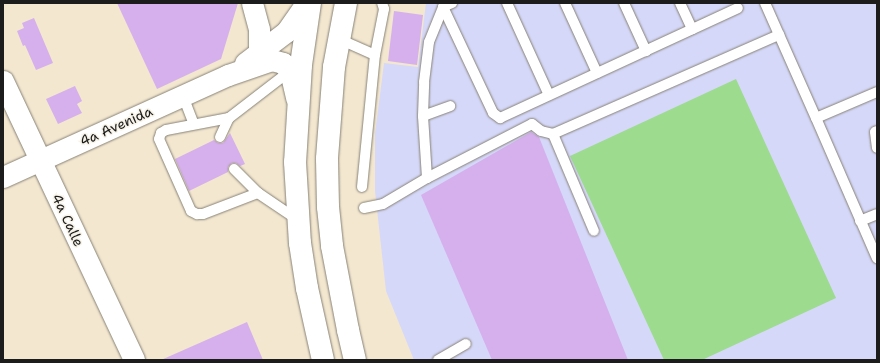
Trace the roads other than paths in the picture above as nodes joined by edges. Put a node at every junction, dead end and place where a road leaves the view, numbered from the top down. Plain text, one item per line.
1 (252, 3) edge
2 (306, 3) edge
3 (310, 3) edge
4 (346, 3) edge
5 (382, 3) edge
6 (507, 3) edge
7 (565, 3) edge
8 (624, 3) edge
9 (680, 3) edge
10 (765, 3) edge
11 (447, 5) edge
12 (738, 8) dead end
13 (692, 30) junction
14 (779, 35) junction
15 (339, 39) junction
16 (646, 51) junction
17 (259, 52) junction
18 (375, 56) junction
19 (290, 71) junction
20 (597, 73) junction
21 (228, 75) junction
22 (3, 81) edge
23 (877, 92) edge
24 (550, 95) junction
25 (183, 96) junction
26 (450, 106) dead end
27 (297, 107) junction
28 (423, 116) junction
29 (229, 118) junction
30 (816, 118) junction
31 (194, 124) junction
32 (877, 131) edge
33 (553, 134) junction
34 (220, 137) dead end
35 (877, 148) edge
36 (40, 160) junction
37 (234, 169) dead end
38 (3, 177) edge
39 (427, 178) junction
40 (362, 187) dead end
41 (258, 193) junction
42 (364, 208) dead end
43 (877, 214) edge
44 (298, 220) junction
45 (860, 221) junction
46 (594, 230) dead end
47 (877, 258) edge
48 (466, 344) dead end
49 (134, 360) edge
50 (323, 360) edge
51 (355, 360) edge
52 (438, 360) edge

1 - 17 street
2 - 17 street, 4a Avenida
3 - 27 highway
4 - 15 highway
5 - 18 lane
6 - 24 lane
7 - 20 lane
8 - 16 lane
9 - 13 lane
10 - 14 lane
11 - 24 lane
11 - 28 lane
12 - 13 lane
13 - 16 lane
14 - 30 lane
14 - 33 lane
15 - 18 lane
15 - 51 highway
16 - 20 lane
17 - 21 street, 4a Avenida
18 - 40 lane
19 - 21 street, 4a Avenida
19 - 27 street
19 - 29 lane
20 - 24 lane
21 - 25 street, 4a Avenida
22 - 36 street, 4a Calle
23 - 30 lane
25 - 31 lane
25 - 36 street, 4a Avenida
26 - 28 lane
27 - 44 highway
28 - 39 lane
29 - 31 lane
29 - 34 lane
30 - 45 lane
31 - 41 lane
32 - 35 lane
33 - 39 lane
33 - 46 lane
36 - 38 street, 4a Avenida
36 - 49 street, 4a Calle
37 - 41 lane
39 - 42 lane
41 - 44 lane
43 - 45 lane
44 - 50 highway
45 - 47 lane
48 - 52 lane

